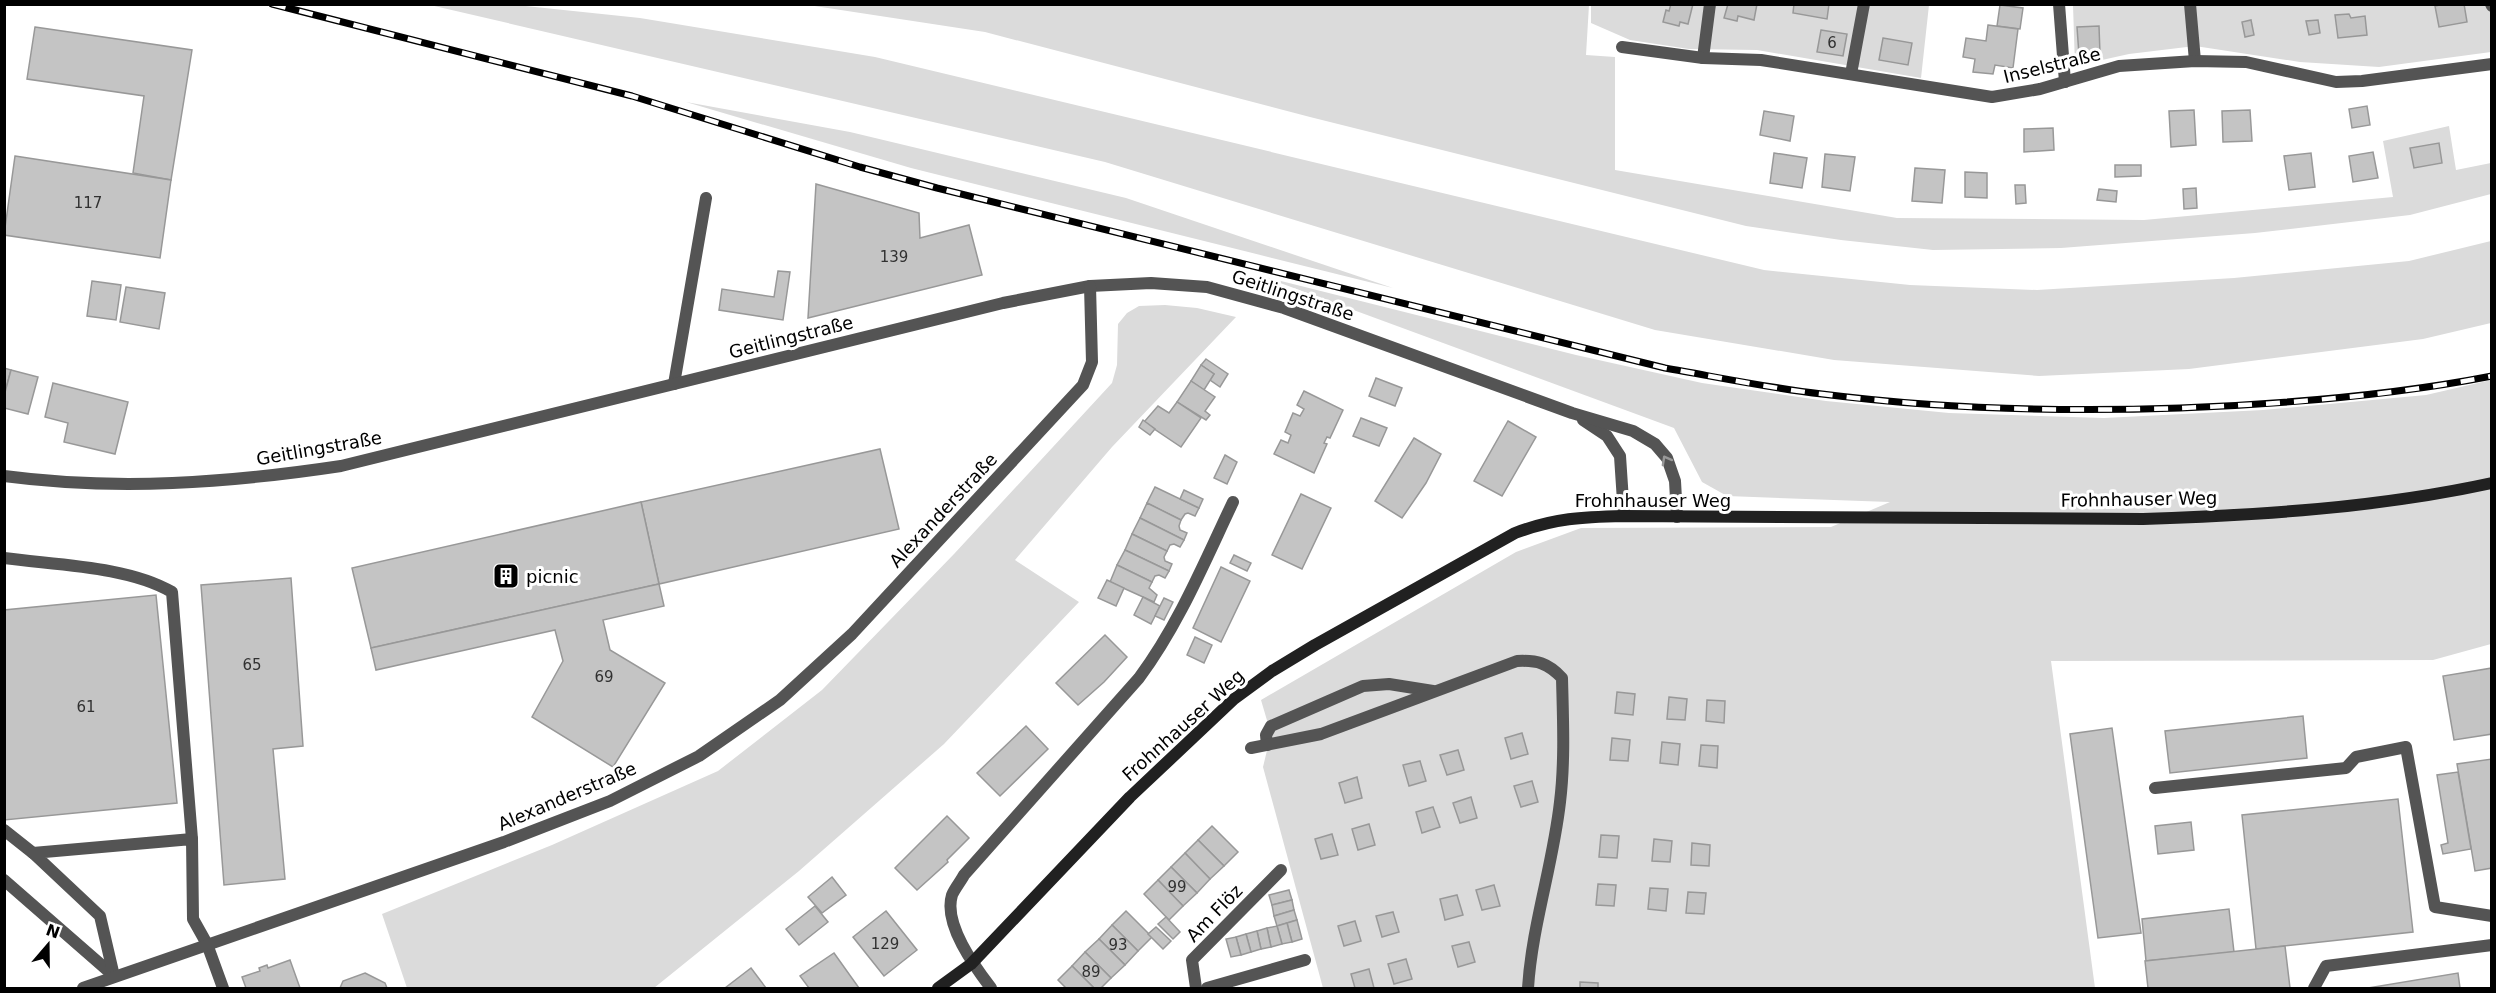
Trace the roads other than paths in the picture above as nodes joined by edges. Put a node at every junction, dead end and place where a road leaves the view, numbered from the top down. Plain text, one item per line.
1 (1710, 4) edge
2 (1864, 4) edge
3 (2059, 4) edge
4 (2190, 4) edge
5 (1622, 47) dead end
6 (1703, 58) junction
7 (2195, 61) junction
8 (2492, 64) edge
9 (1851, 74) junction
10 (2065, 82) junction
11 (706, 198) dead end
12 (1090, 286) junction
13 (674, 384) junction
14 (1572, 413) junction
15 (4, 476) edge
16 (2492, 483) edge
17 (1233, 502) dead end
18 (1624, 516) junction
19 (1677, 516) junction
20 (4, 558) edge
21 (1435, 692) junction
22 (1267, 745) junction
23 (1251, 748) dead end
24 (2155, 788) dead end
25 (4, 830) edge
26 (192, 839) junction
27 (33, 853) junction
28 (1281, 870) dead end
29 (4, 880) edge
30 (2492, 916) edge
31 (207, 944) junction
32 (2492, 945) edge
33 (1305, 960) dead end
34 (971, 964) junction
35 (114, 976) junction
36 (83, 988) edge
37 (223, 988) edge
38 (938, 988) edge
39 (991, 988) edge
40 (1196, 988) edge
41 (1207, 988) edge
42 (1528, 988) edge
43 (2314, 988) edge

1 - 6 street
2 - 9 street
3 - 10 street
4 - 7 street
5 - 6 street, Inselstraße
6 - 9 street, Inselstraße
7 - 8 street, Inselstraße
7 - 10 street, Inselstraße
9 - 10 street, Inselstraße
11 - 13 street
12 - 13 street, Geitlingstraße
12 - 14 street, Geitlingstraße
12 - 31 street, Alexanderstraße
13 - 15 street, Geitlingstraße
14 - 18 street, Geitlingstraße
19 -> 14 street, Geitlingstraße
16 - 19 main road, Frohnhauser Weg
17 - 34 street
18 - 19 main road, Frohnhauser Weg
18 - 34 main road, Frohnhauser Weg
20 - 26 street
21 - 22 street
21 - 22 street
21 - 42 street
22 - 23 street
24 - 30 street
25 - 27 street
26 - 27 street
26 - 31 street
27 - 35 street
28 - 40 street, Am Flöz
29 - 35 street
31 - 35 street, Alexanderstraße
31 - 37 street
32 - 43 street
33 - 41 street
34 - 38 main road, Frohnhauser Weg
34 - 39 street
35 - 36 street, Alexanderstraße

